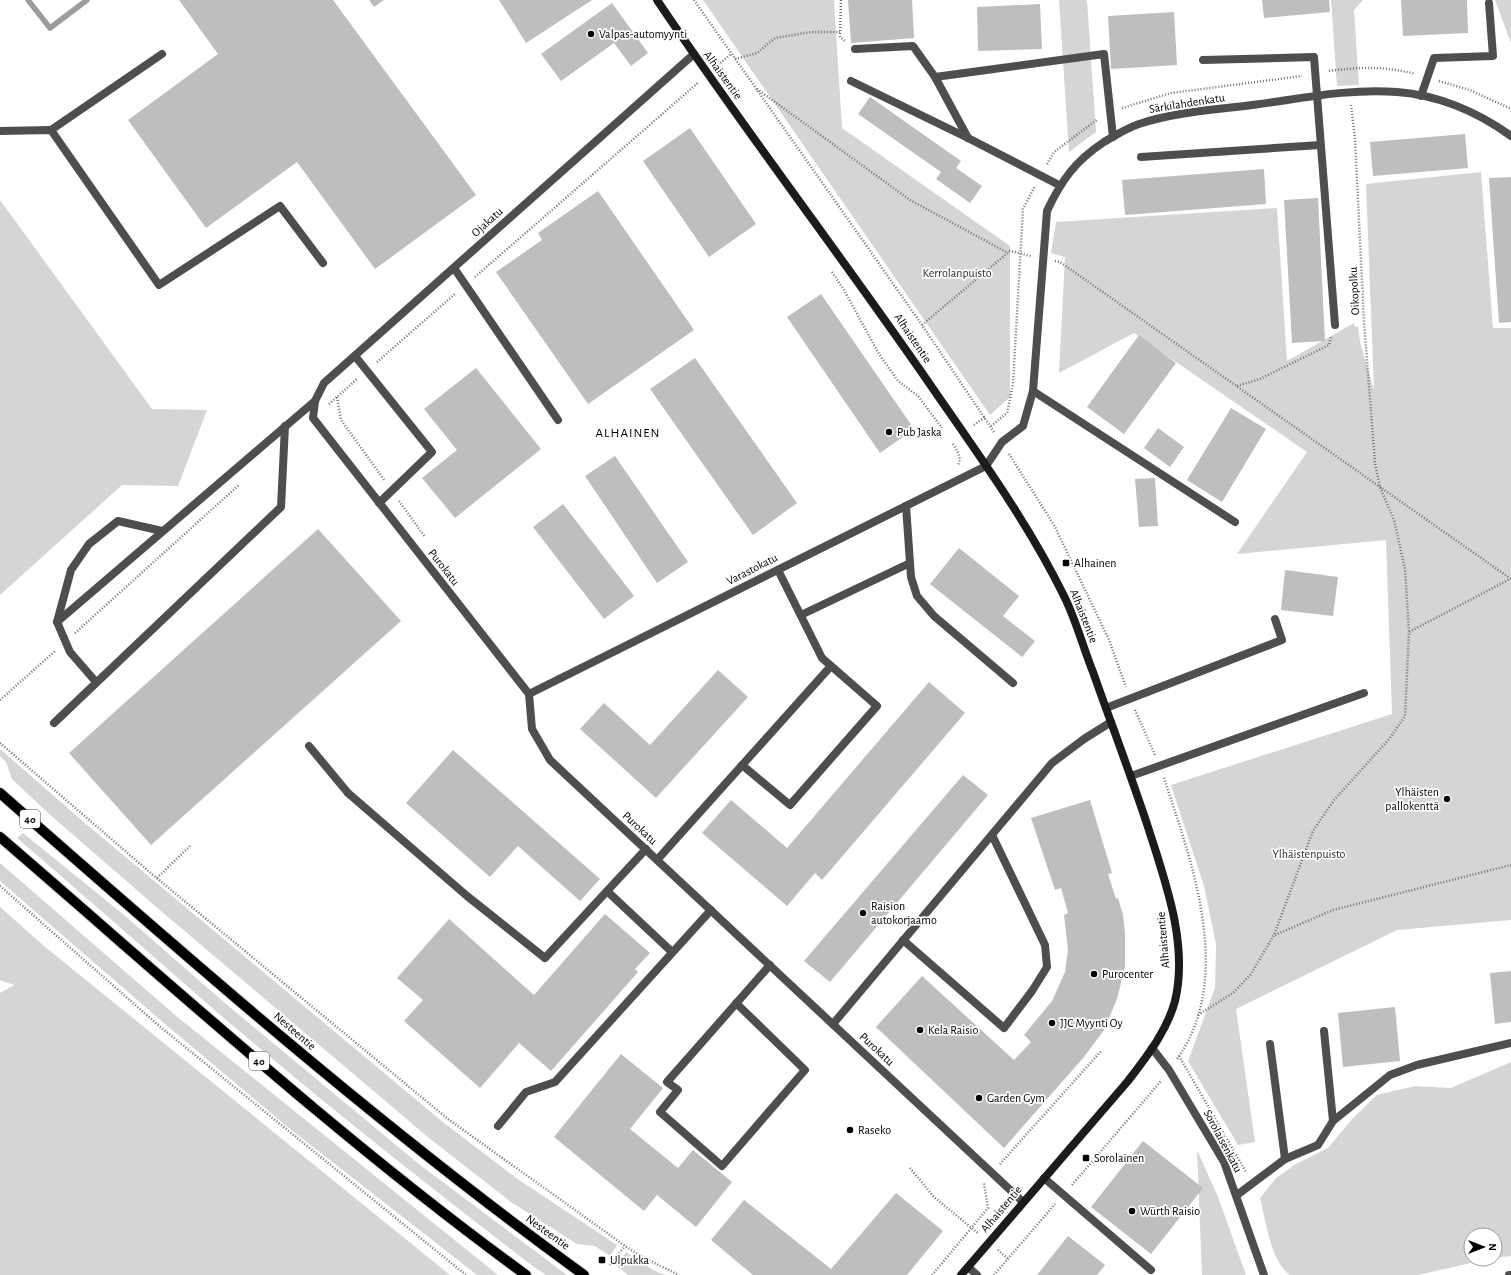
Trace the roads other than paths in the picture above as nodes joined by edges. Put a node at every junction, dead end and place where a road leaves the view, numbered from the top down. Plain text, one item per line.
1 (657, 0) edge
2 (1489, 2) dead end
3 (855, 49) road end
4 (162, 54) dead end
5 (694, 54) junction
6 (1203, 60) dead end
7 (935, 77) junction
8 (851, 81) dead end
9 (1421, 96) junction
10 (1316, 97) junction
11 (51, 130) junction
12 (0, 131) edge
13 (1511, 136) edge
14 (1113, 137) junction
15 (968, 138) junction
16 (1320, 145) junction
17 (1141, 157) dead end
18 (1059, 186) junction
19 (323, 262) dead end
20 (454, 268) junction
21 (1335, 325) road end
22 (355, 356) junction
23 (1033, 391) junction
24 (315, 401) junction
25 (313, 418) joint
26 (558, 420) dead end
27 (285, 426) junction
28 (986, 466) junction
29 (379, 503) junction
30 (906, 506) junction
31 (1235, 522) dead end
32 (162, 531) junction
33 (910, 563) junction
34 (778, 570) junction
35 (801, 615) junction
36 (1275, 619) dead end
37 (57, 622) junction
38 (831, 666) junction
39 (96, 682) junction
40 (1013, 683) dead end
41 (1364, 693) dead end
42 (529, 694) junction
43 (1106, 708) junction
44 (54, 722) dead end
45 (1111, 722) junction
46 (309, 746) dead end
47 (742, 765) junction
48 (1131, 776) junction
49 (0, 793) edge
50 (992, 835) junction
51 (0, 838) edge
52 (646, 849) junction
53 (658, 860) junction
54 (607, 891) junction
55 (711, 910) junction
56 (904, 940) junction
57 (672, 952) junction
58 (770, 965) junction
59 (736, 1004) junction
60 (833, 1024) junction
61 (1324, 1031) dead end
62 (1511, 1043) edge
63 (1270, 1044) dead end
64 (1152, 1048) junction
65 (1333, 1121) junction
66 (498, 1126) dead end
67 (1285, 1159) junction
68 (1044, 1178) junction
69 (1236, 1195) junction
70 (1023, 1202) junction
71 (968, 1267) junction
72 (1151, 1270) dead end
73 (526, 1275) edge
74 (584, 1275) edge
75 (961, 1275) edge
76 (977, 1275) edge
77 (1264, 1275) edge

1 - 5 street, Alhaistentie
2 - 9 street
3 - 7 street
4 - 11 street
5 - 20 street, Ojakatu
5 - 28 street, Alhaistentie
6 - 10 street
7 - 14 street
7 - 15 street
8 - 15 street
9 - 10 street, Särkilahdenkatu
9 - 13 street, Särkilahdenkatu
10 - 14 street, Särkilahdenkatu
10 - 16 street
11 - 12 street
11 - 19 street
14 - 18 street, Särkilahdenkatu
15 - 18 street
16 - 17 street
16 - 21 street
18 - 23 street, Särkilahdenkatu
20 - 22 street, Ojakatu
20 - 26 street
22 - 24 street, Ojakatu
22 - 29 street
23 - 28 street, Särkilahdenkatu
23 - 31 street
24 - 25 street, Ojakatu
24 - 27 street
25 - 29 street, Purokatu
27 - 32 street
27 - 39 street
28 - 30 street, Varastokatu
28 - 43 street, Alhaistentie
29 - 42 street, Purokatu
30 - 33 street
30 - 34 street, Varastokatu
32 - 37 street
32 - 37 street
33 - 35 street
33 - 40 street
34 - 35 street
34 - 42 street, Varastokatu
35 - 38 street
36 - 43 street
37 - 39 street
38 - 47 street
38 - 47 street
39 - 44 street
41 - 48 street
42 - 52 street, Purokatu
43 - 45 street, Alhaistentie
45 - 48 street, Alhaistentie
45 - 50 street
46 - 54 street
47 - 53 street
48 - 64 street, Alhaistentie
49 - 74 main road, Nesteentie / 40
50 - 56 street
50 - 56 street
51 - 73 main road, 40
52 - 53 street, Purokatu
52 - 54 street
53 - 55 street, Purokatu
54 - 57 street
55 - 57 street
55 - 58 street, Purokatu
56 - 60 street
57 - 66 street
58 - 59 street
58 - 60 street, Purokatu
59 - 59 street
60 - 70 street, Purokatu
61 - 65 street
62 - 65 street
63 - 67 street
64 - 68 street, Alhaistentie
64 - 69 street, Sorolaisenkatu
65 - 67 street
67 - 69 street
68 - 70 street, Alhaistentie
68 - 72 street
69 - 77 street, Sorolaisenkatu
70 - 71 street, Alhaistentie
71 - 75 street, Alhaistentie
71 - 76 street

